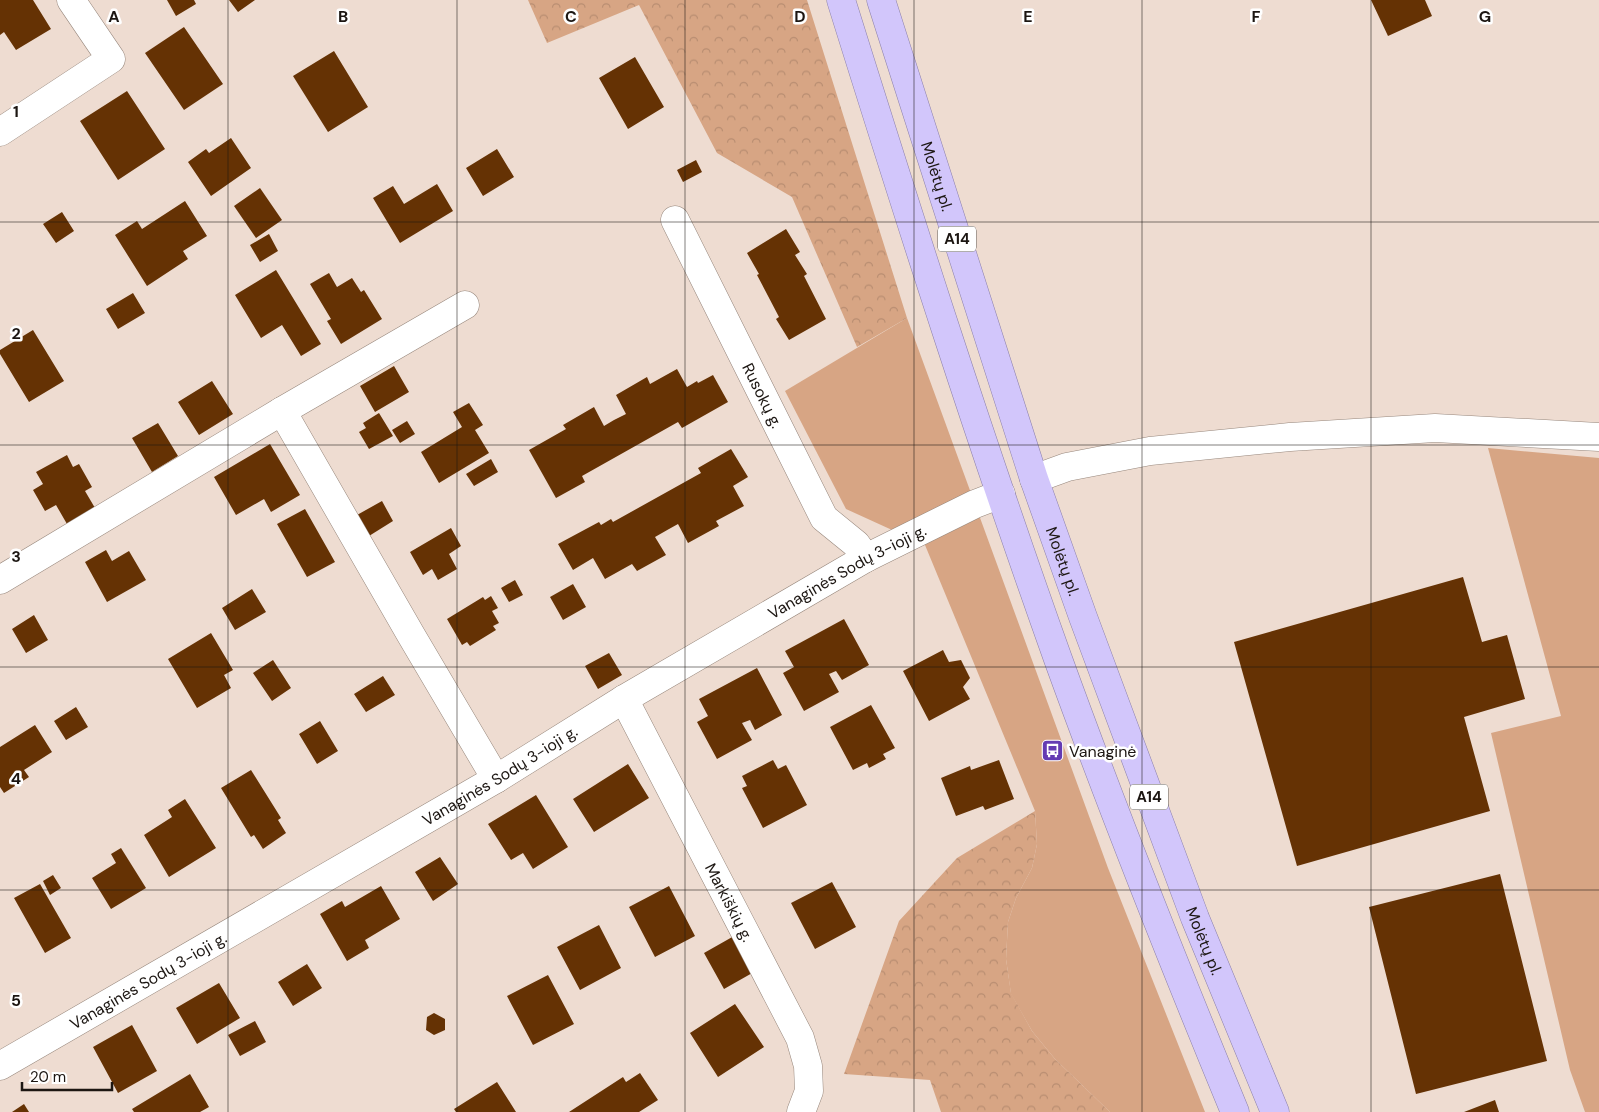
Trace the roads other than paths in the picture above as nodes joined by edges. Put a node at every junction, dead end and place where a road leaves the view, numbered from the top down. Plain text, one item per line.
1 (71, 0) edge
2 (841, 0) edge
3 (881, 0) edge
4 (0, 132) edge
5 (675, 220) dead end
6 (465, 306) dead end
7 (282, 411) junction
8 (1599, 437) edge
9 (1034, 478) junction
10 (1001, 494) junction
11 (866, 558) junction
12 (0, 580) edge
13 (624, 698) junction
14 (496, 778) junction
15 (0, 1066) edge
16 (801, 1112) edge
17 (1235, 1112) edge
18 (1275, 1112) edge

1 - 4 street
2 - 10 highway, A14
3 - 9 highway, Molėtų pl. / A14
5 - 11 street, Rusokų g.
6 - 7 street
7 - 12 street
7 - 14 street
8 - 9 street
9 - 18 highway, Molėtų pl. / A14
10 - 11 street, Vanaginės Sodų 3-ioji g.
10 - 17 highway, A14
11 - 13 street, Vanaginės Sodų 3-ioji g.
13 - 14 street, Vanaginės Sodų 3-ioji g.
13 - 16 street, Markiškių g.
14 - 15 street, Vanaginės Sodų 3-ioji g.

